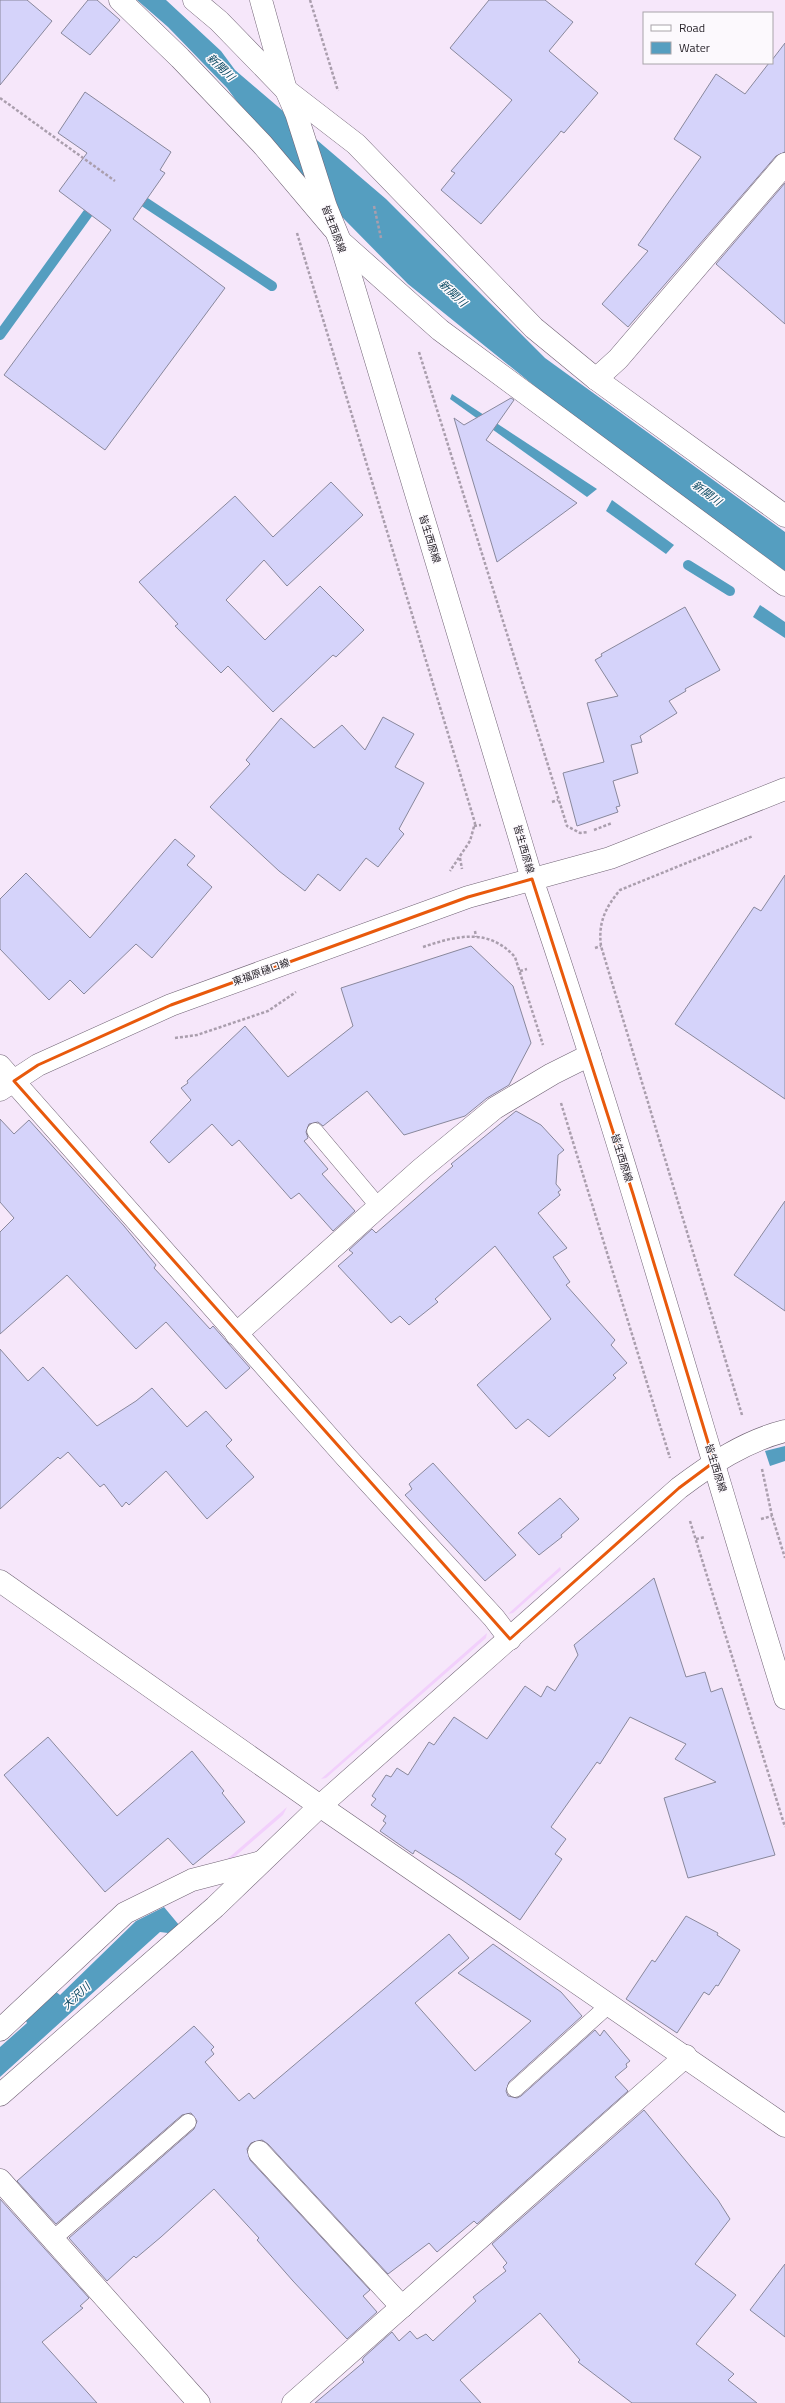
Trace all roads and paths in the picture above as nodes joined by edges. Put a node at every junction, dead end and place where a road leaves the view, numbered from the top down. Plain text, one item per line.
1 (120, 0) edge
2 (194, 0) edge
3 (261, 0) edge
4 (310, 0) edge
5 (286, 90) junction
6 (0, 98) edge
7 (340, 99) dead end
8 (785, 164) edge
9 (115, 181) dead end
10 (373, 201) dead end
11 (297, 232) dead end
12 (338, 236) junction
13 (383, 245) dead end
14 (418, 348) dead end
15 (596, 379) junction
16 (785, 516) edge
17 (785, 585) edge
18 (785, 789) edge
19 (558, 800) junction
20 (552, 802) dead end
21 (614, 823) dead end
22 (481, 825) dead end
23 (474, 826) junction
24 (757, 834) dead end
25 (460, 858) junction
26 (462, 870) dead end
27 (445, 876) dead end
28 (532, 880) junction
29 (475, 931) dead end
30 (476, 937) junction
31 (601, 946) junction
32 (420, 948) dead end
33 (595, 948) dead end
34 (527, 969) dead end
35 (520, 971) junction
36 (298, 991) dead end
37 (173, 1038) dead end
38 (590, 1055) junction
39 (552, 1074) junction
40 (5, 1079) edge
41 (315, 1131) dead end
42 (379, 1207) junction
43 (236, 1334) junction
44 (744, 1423) dead end
45 (785, 1431) edge
46 (714, 1462) junction
47 (760, 1463) dead end
48 (673, 1466) dead end
49 (772, 1516) junction
50 (760, 1520) dead end
51 (690, 1521) dead end
52 (708, 1536) dead end
53 (696, 1539) junction
54 (785, 1558) edge
55 (0, 1581) edge
56 (510, 1639) junction
57 (785, 1698) edge
58 (320, 1806) junction
59 (785, 1827) edge
60 (262, 1861) junction
61 (610, 2004) junction
62 (0, 2030) edge
63 (686, 2056) junction
64 (515, 2089) dead end
65 (0, 2095) edge
66 (188, 2122) dead end
67 (785, 2126) edge
68 (259, 2152) dead end
69 (0, 2180) edge
70 (53, 2239) junction
71 (402, 2307) junction
72 (199, 2403) edge
73 (293, 2403) edge

1 - 12 street
2 - 5 street
3 - 5 street, 皆生西原線
4 - 7 path
5 - 12 street, 皆生西原線
5 - 15 street
6 - 9 path
8 - 15 street
10 - 13 path
11 - 23 path
12 - 17 street
12 - 28 street, 皆生西原線
14 - 19 path
15 - 16 street
18 - 28 street, 東福原樋口線
19 - 20 path
19 - 21 path
22 - 23 path
23 - 25 path
24 - 31 path
25 - 26 path
25 - 27 path
28 - 38 street, 皆生西原線
28 - 40 street, 東福原樋口線
29 - 30 path
30 - 32 path
30 - 35 path
31 - 33 path
31 - 44 path
34 - 35 path
35 - 39 path
36 - 37 path
38 - 39 street
38 - 46 street, 皆生西原線
39 - 42 street
39 - 48 path
40 - 43 street
41 - 42 lane
42 - 43 street
43 - 56 street
45 - 46 street
46 - 56 street
46 - 57 street, 皆生西原線
47 - 49 path
49 - 50 path
49 - 54 path
51 - 53 path
52 - 53 path
53 - 59 path
55 - 58 street
56 - 58 street
58 - 60 street
58 - 61 street
60 - 62 street
60 - 65 street
61 - 63 street
61 - 64 lane
63 - 67 street
63 - 71 street
66 - 70 lane
68 - 71 street
69 - 70 street
70 - 72 street
71 - 73 street

